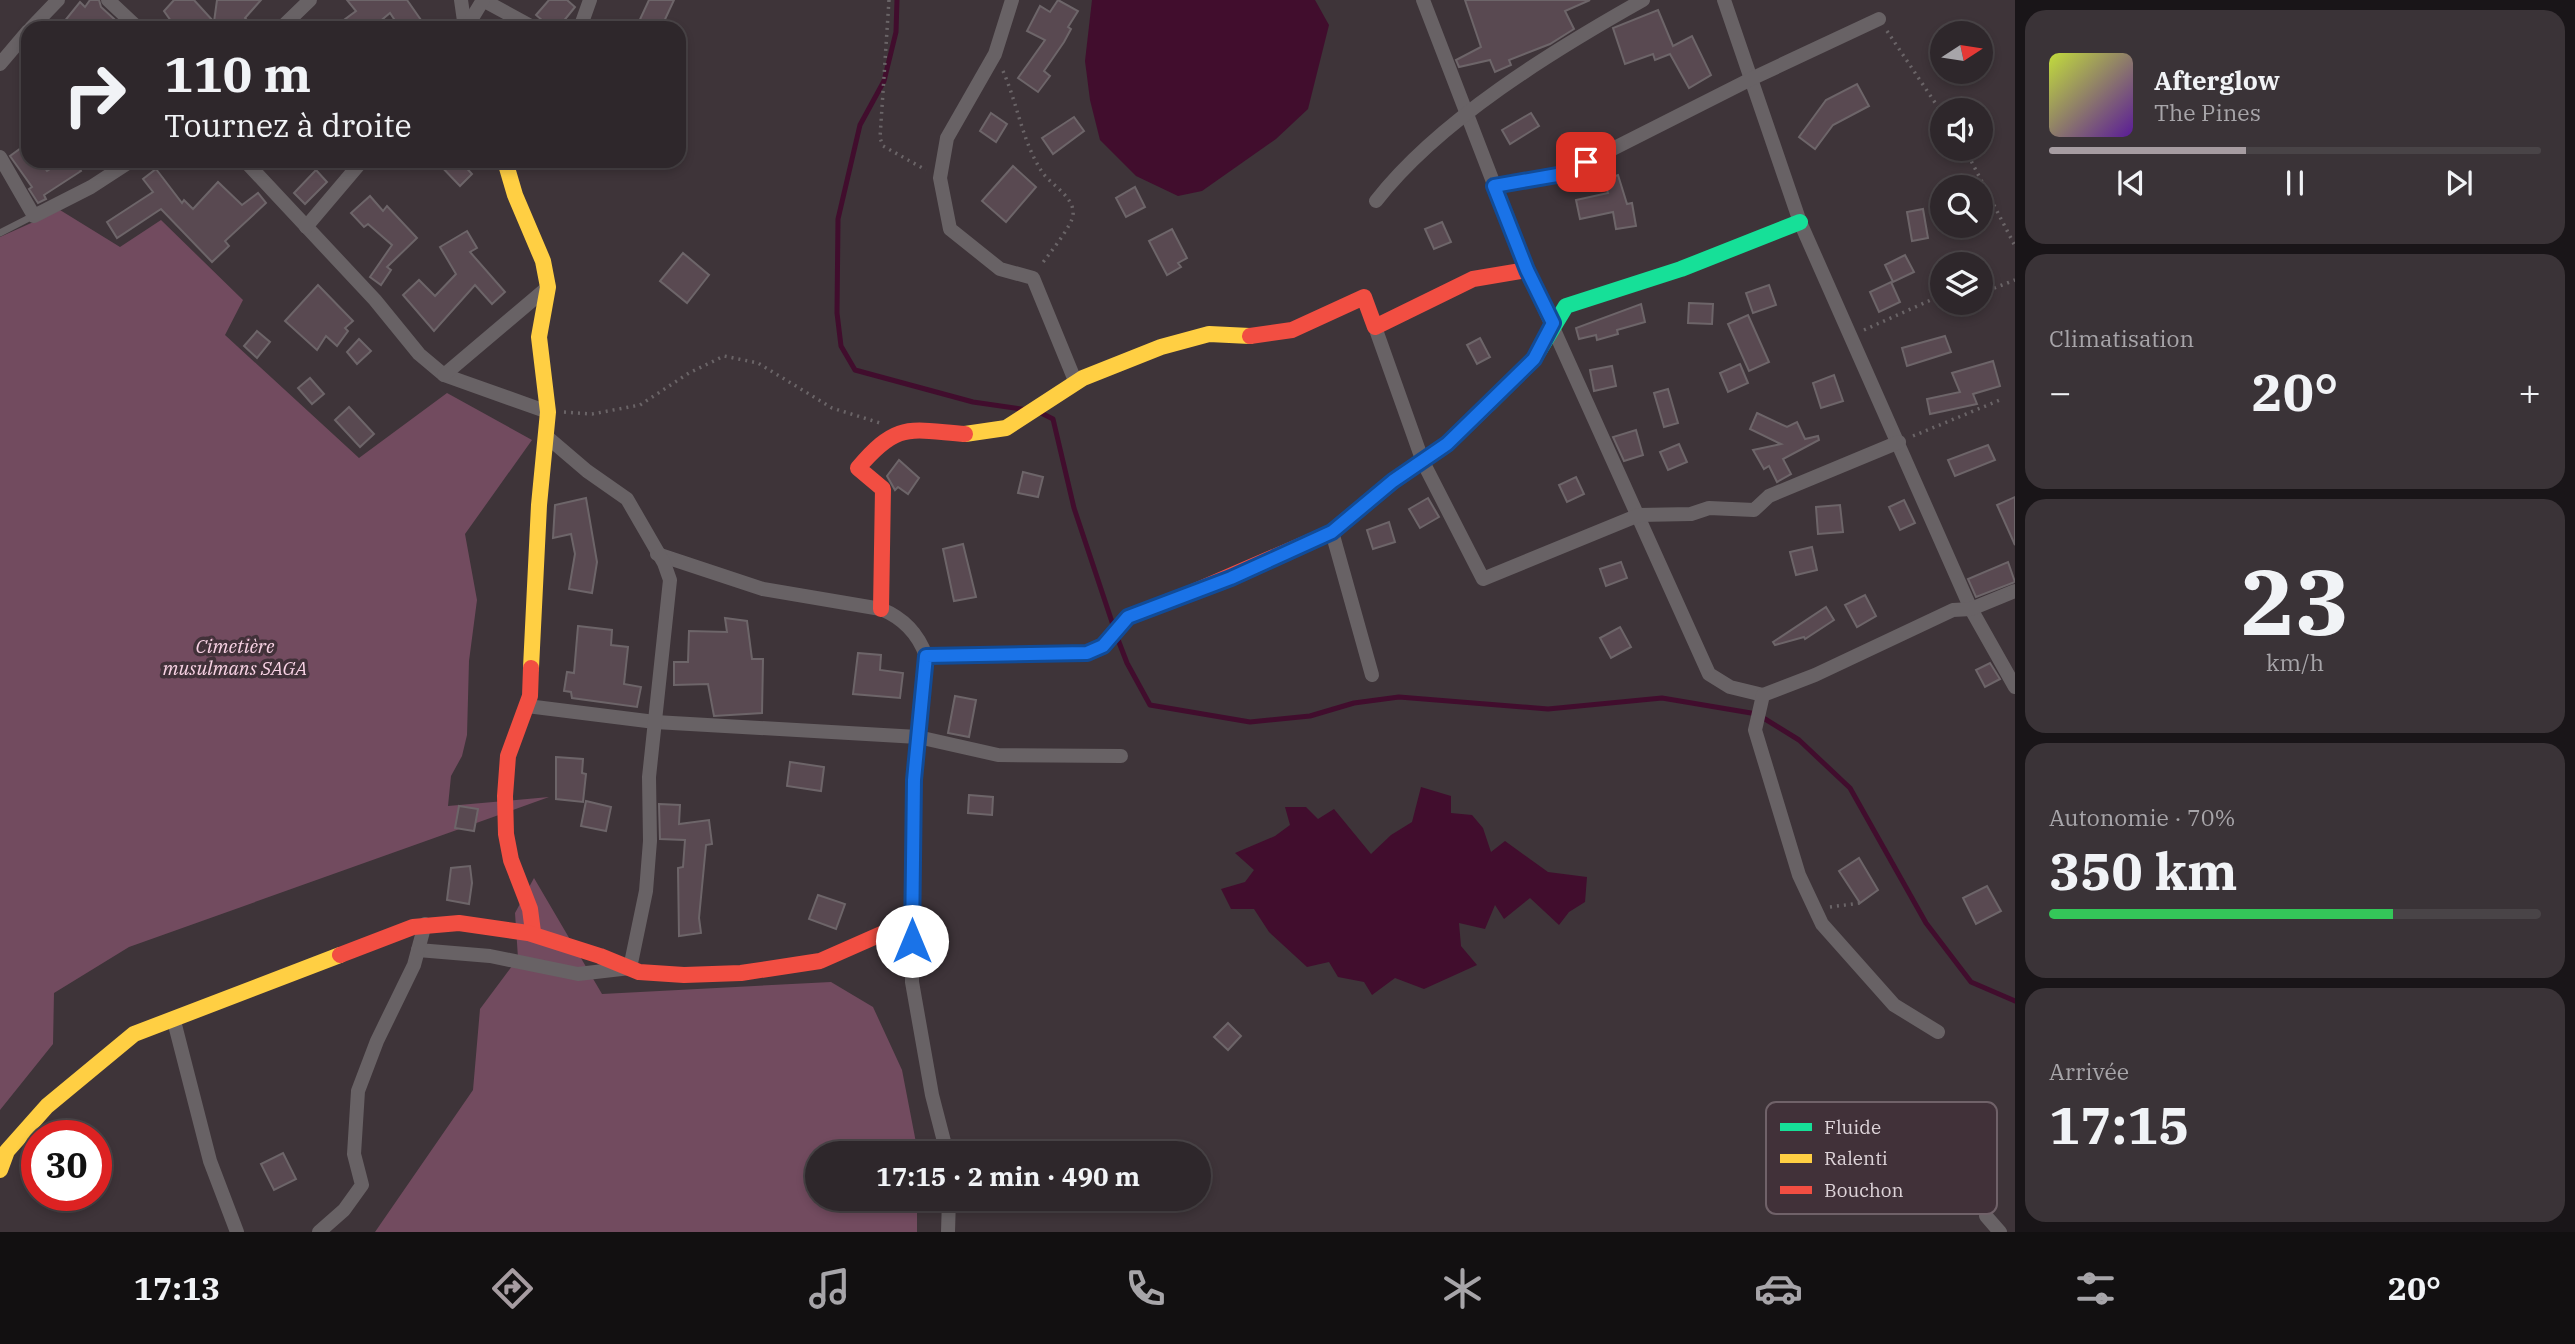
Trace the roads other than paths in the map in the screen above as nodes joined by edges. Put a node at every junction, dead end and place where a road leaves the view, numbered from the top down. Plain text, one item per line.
1 (107, 0) edge
2 (310, 0) edge
3 (461, 0) edge
4 (483, 0) edge
5 (590, 0) edge
6 (1013, 0) edge
7 (1423, 0) edge
8 (1643, 0) edge
9 (1724, 0) edge
10 (51, 2) edge
11 (1879, 19) road end
12 (36, 21) edge
13 (130, 21) edge
14 (288, 21) edge
15 (465, 21) edge
16 (470, 21) edge
17 (521, 21) edge
18 (582, 21) edge
19 (21, 39) edge
20 (0, 64) edge
21 (1751, 79) junction
22 (1467, 114) junction
23 (0, 157) edge
24 (120, 168) edge
25 (250, 168) edge
26 (356, 168) edge
27 (507, 168) edge
28 (1494, 186) junction
29 (1376, 201) dead end
30 (34, 216) junction
31 (1800, 222) junction
32 (306, 228) junction
33 (0, 233) edge
34 (1527, 270) junction
35 (548, 287) junction
36 (1553, 323) junction
37 (1375, 327) junction
38 (444, 375) junction
39 (1076, 383) junction
40 (548, 412) junction
41 (546, 436) junction
42 (1899, 442) junction
43 (1423, 462) junction
44 (1639, 515) junction
45 (1332, 532) junction
46 (657, 554) junction
47 (2015, 591) edge
48 (881, 609) junction
49 (1971, 609) junction
50 (926, 656) junction
51 (1372, 675) dead end
52 (2015, 687) edge
53 (1763, 695) junction
54 (527, 706) junction
55 (655, 722) junction
56 (918, 737) junction
57 (1121, 756) dead end
58 (913, 920) junction
59 (425, 925) junction
60 (533, 932) junction
61 (418, 950) junction
62 (630, 968) junction
63 (174, 1021) junction
64 (1938, 1032) dead end
65 (944, 1141) edge
66 (0, 1170) edge
67 (949, 1211) edge
68 (1986, 1216) dead end
69 (237, 1232) edge
70 (319, 1232) edge
71 (948, 1232) edge
72 (2000, 1232) edge

1 - 13 street
2 - 14 street
3 - 15 street
4 - 16 street
4 - 17 street
5 - 18 street
6 - 39 street
7 - 22 street
8 - 22 street
9 - 21 street
10 - 12 street
11 - 21 street
19 - 20 street
21 - 28 street
21 - 31 street
22 - 28 street
22 - 29 street
23 - 30 street
24 - 30 street
25 - 32 street
26 - 32 street
27 - 35 street
28 - 34 street
30 - 33 lane
31 - 36 street
31 - 42 street
32 - 38 street
34 - 36 street
34 - 37 street
35 - 38 street
35 - 40 street
36 - 43 street
36 - 44 street
37 - 39 street
37 - 43 street
38 - 40 street
39 - 48 street
40 - 41 street
41 - 46 street
41 - 54 street
42 - 44 street
42 - 49 street
43 - 44 street
43 - 45 street
44 - 53 street
45 - 50 street
45 - 51 street
46 - 48 street
46 - 55 street
47 - 49 street
48 - 50 street
49 - 52 street
49 - 53 street
50 - 56 street
53 - 64 street
54 - 55 street
54 - 60 street
55 - 56 street
55 - 62 street
56 - 57 street
56 - 58 street
58 - 62 street
58 - 65 street
59 - 60 street
59 - 61 street
59 - 63 street
60 - 62 street
61 - 62 street
61 - 70 street
63 - 66 street
63 - 69 street
67 - 71 street
68 - 72 street

